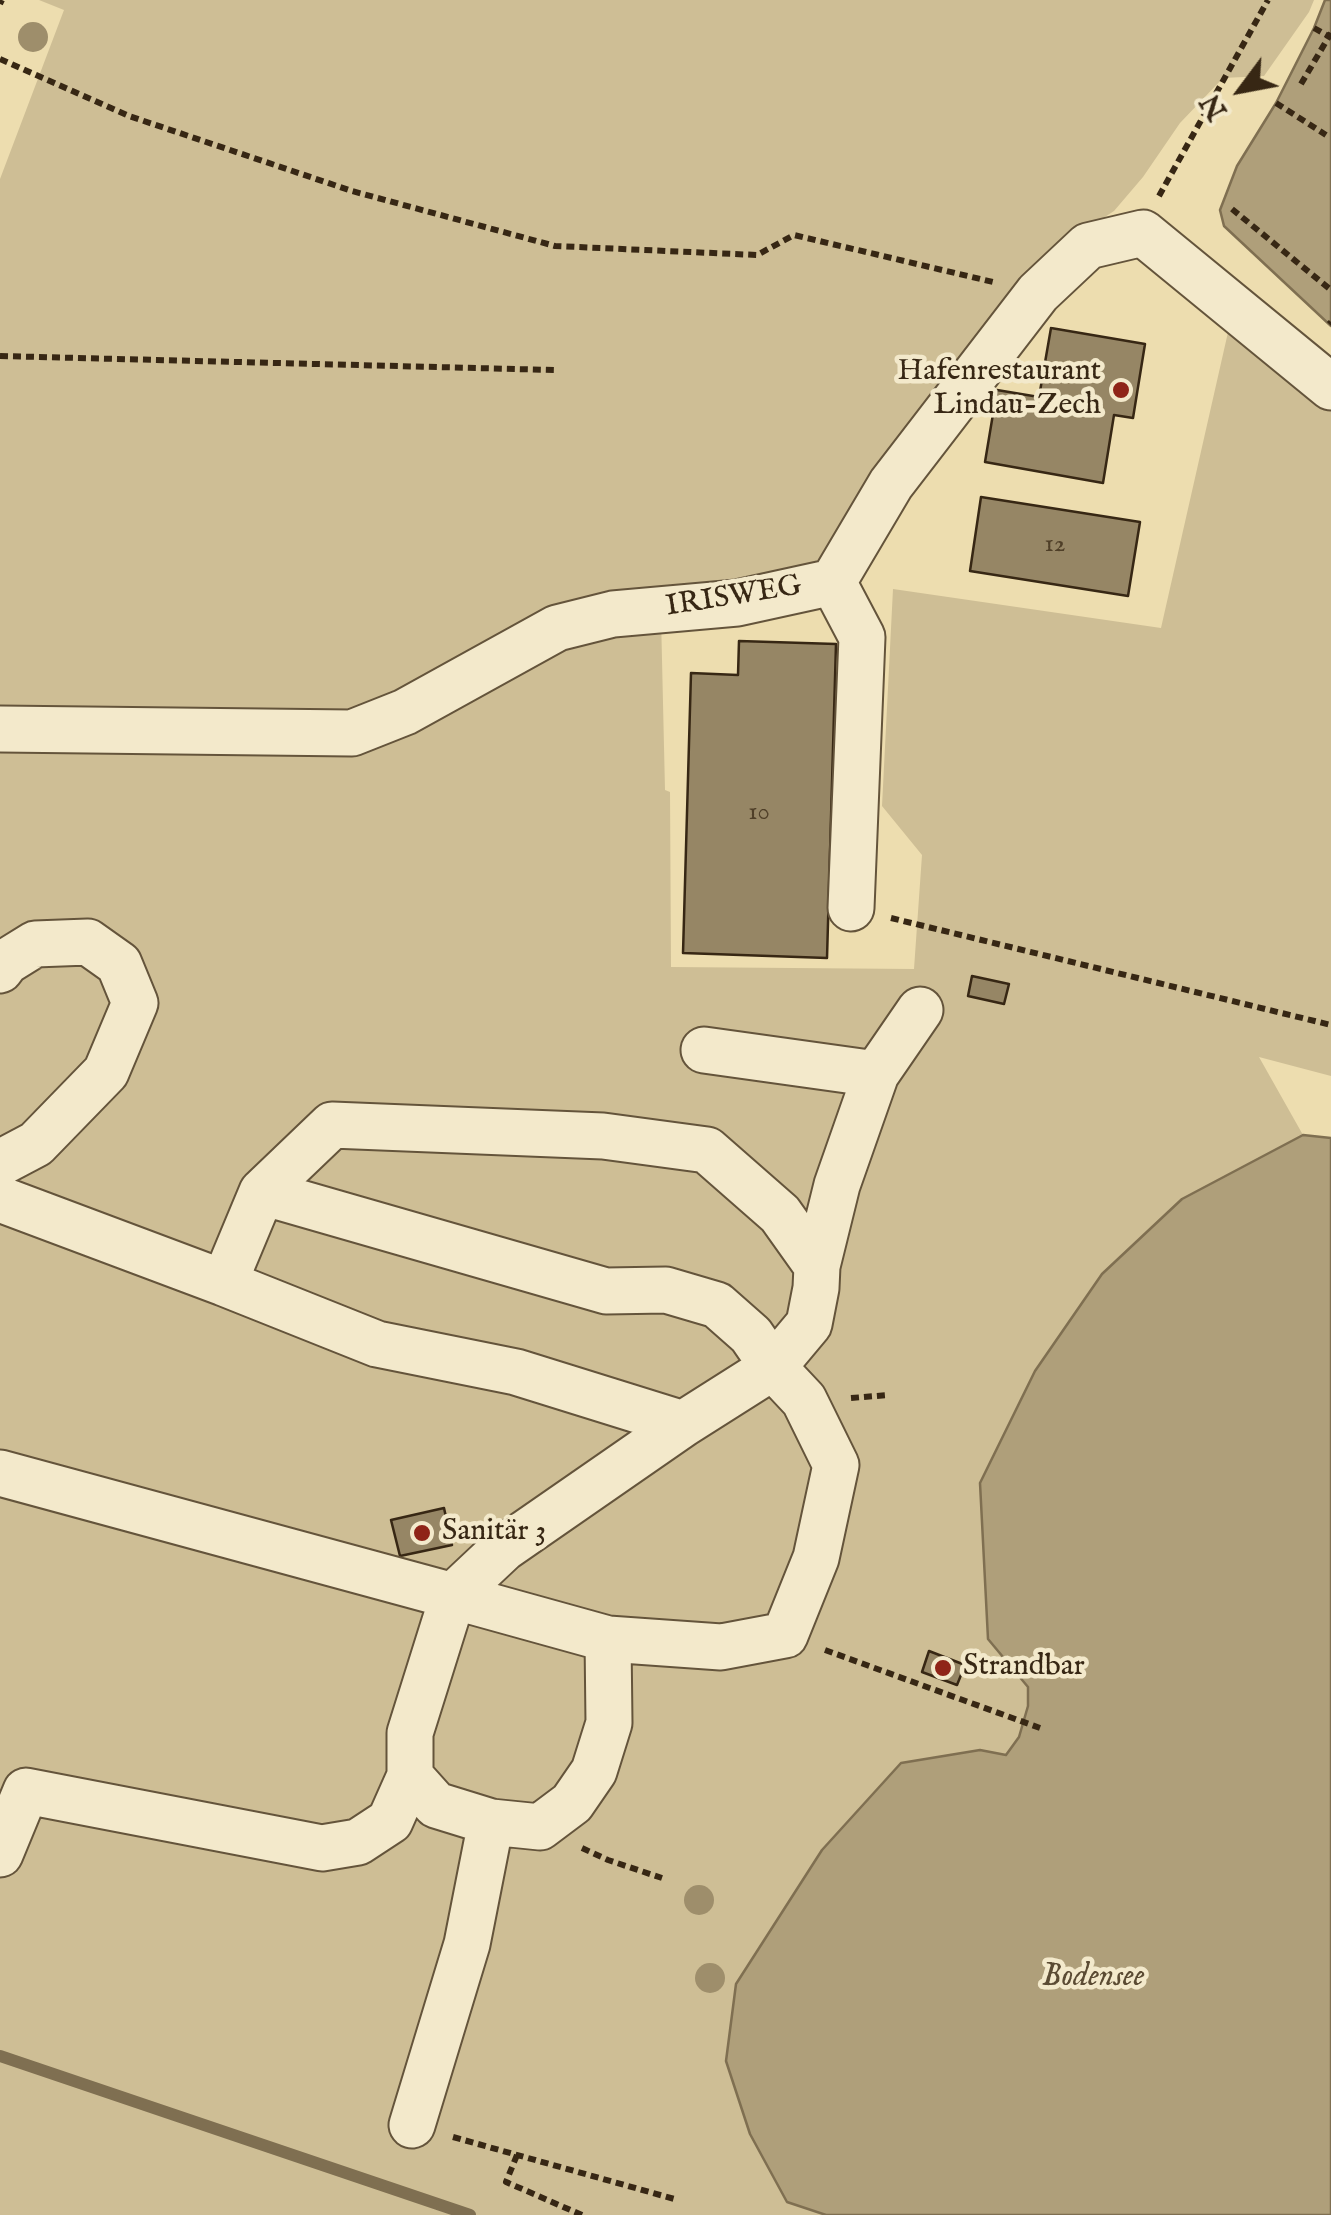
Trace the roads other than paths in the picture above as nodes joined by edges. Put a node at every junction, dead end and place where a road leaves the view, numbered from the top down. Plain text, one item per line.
1 (1331, 387) edge
2 (834, 582) junction
3 (0, 729) edge
4 (851, 908) road end
5 (0, 970) edge
6 (920, 1010) dead end
7 (704, 1050) dead end
8 (876, 1074) junction
9 (0, 1163) edge
10 (262, 1192) junction
11 (0, 1199) edge
12 (816, 1266) junction
13 (224, 1283) junction
14 (773, 1367) junction
15 (683, 1424) junction
16 (0, 1473) edge
17 (453, 1596) junction
18 (608, 1639) junction
19 (410, 1776) junction
20 (13, 1786) edge
21 (491, 1822) junction
22 (0, 1854) edge
23 (412, 2125) road end

1 - 2 lane, IRISWEG
2 - 3 lane, IRISWEG
2 - 4 lane
5 - 9 lane
6 - 8 lane
7 - 8 lane
8 - 12 lane
10 - 12 lane
10 - 13 lane
10 - 14 lane
11 - 13 lane
12 - 14 lane
13 - 15 lane
14 - 15 lane
14 - 18 lane
15 - 17 lane
16 - 17 lane
17 - 18 lane
17 - 19 lane
18 - 21 lane
19 - 20 lane
19 - 21 lane
20 - 22 lane
21 - 23 lane

